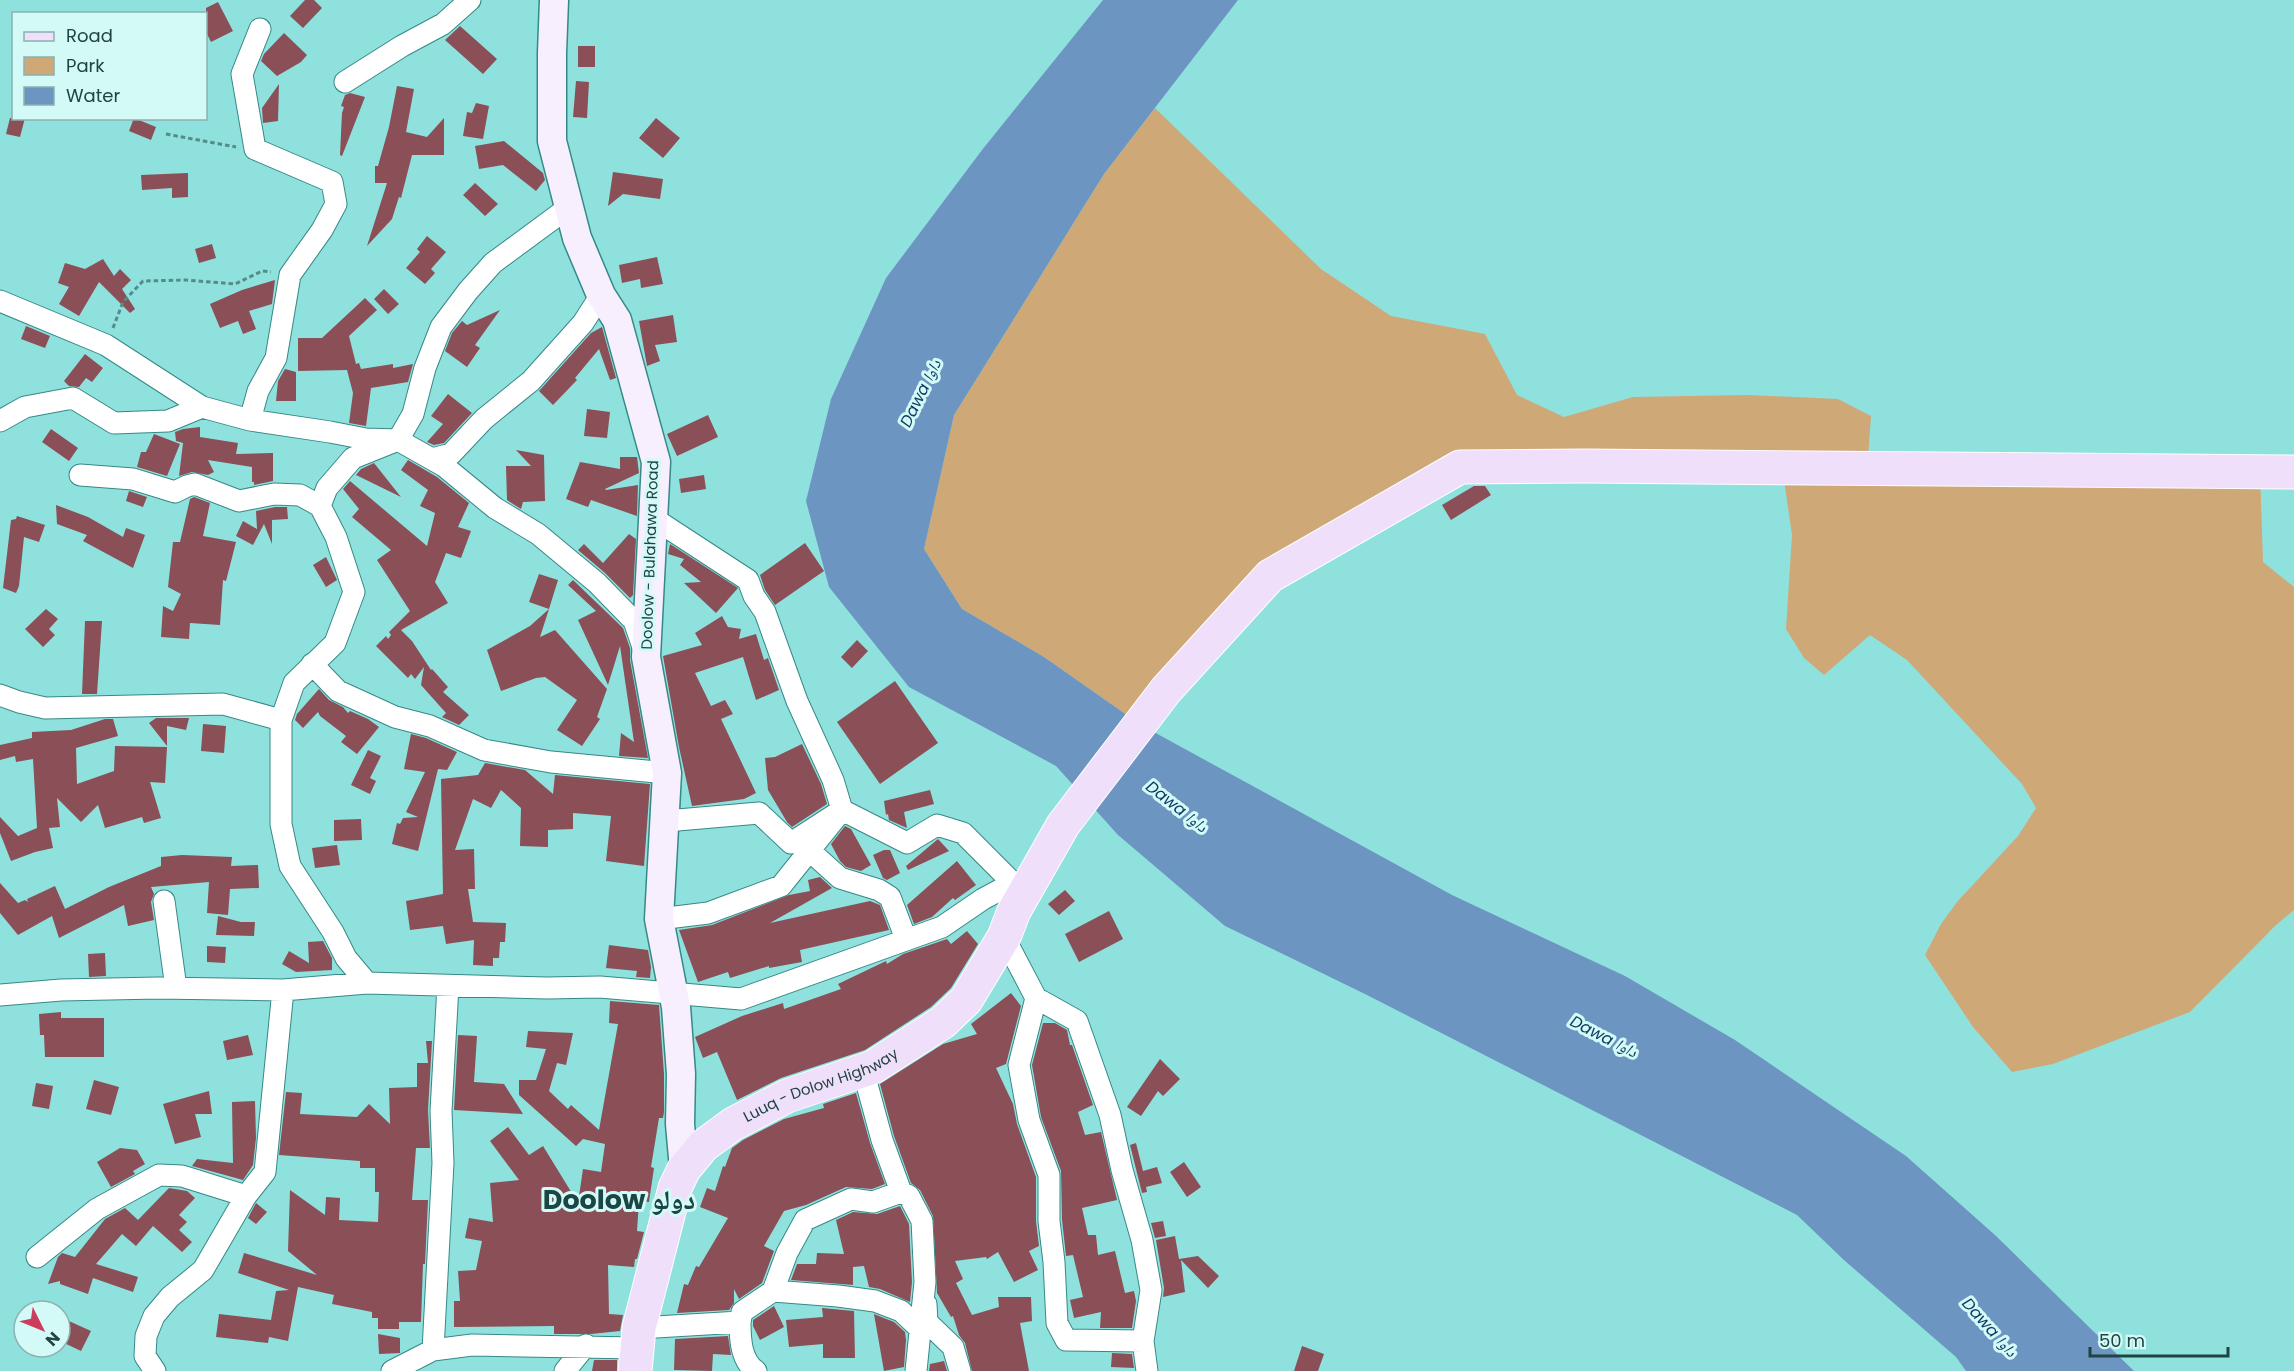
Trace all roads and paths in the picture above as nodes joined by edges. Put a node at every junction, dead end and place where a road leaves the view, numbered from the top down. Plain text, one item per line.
1 (470, 0) edge
2 (554, 0) edge
3 (260, 29) dead end
4 (345, 82) dead end
5 (166, 134) dead end
6 (255, 149) junction
7 (569, 207) junction
8 (290, 275) junction
9 (601, 295) junction
10 (0, 301) edge
11 (106, 345) junction
12 (202, 407) junction
13 (0, 420) edge
14 (250, 420) junction
15 (398, 440) junction
16 (432, 459) junction
17 (2294, 472) edge
18 (80, 475) dead end
19 (321, 506) junction
20 (653, 518) junction
21 (646, 657) junction
22 (312, 664) junction
23 (0, 695) edge
24 (281, 720) junction
25 (667, 773) junction
26 (842, 810) junction
27 (666, 821) junction
28 (810, 851) junction
29 (1023, 880) junction
30 (164, 901) dead end
31 (660, 919) junction
32 (1005, 937) junction
33 (906, 939) junction
34 (367, 983) junction
35 (448, 986) junction
36 (176, 988) junction
37 (283, 990) junction
38 (673, 994) junction
39 (0, 995) edge
40 (1036, 998) junction
41 (863, 1070) junction
42 (684, 1169) junction
43 (901, 1192) junction
44 (246, 1197) junction
45 (37, 1257) dead end
46 (925, 1282) junction
47 (773, 1291) junction
48 (740, 1322) junction
49 (920, 1329) junction
50 (1143, 1341) junction
51 (586, 1346) junction
52 (637, 1349) edge
53 (433, 1350) junction
54 (155, 1371) edge
55 (392, 1371) edge
56 (565, 1371) edge
57 (756, 1371) edge
58 (916, 1371) edge
59 (960, 1371) edge
60 (1147, 1371) edge

1 - 4 street
2 - 7 main road, Doolow - Bulahawa Road
3 - 6 street
5 - 6 path
6 - 8 street
7 - 9 main road, Doolow - Bulahawa Road
7 - 15 street
8 - 11 path
8 - 14 street
9 - 16 street
9 - 20 main road, Doolow - Bulahawa Road
10 - 11 street
11 - 12 street
12 - 13 street
12 - 14 street
14 - 15 street
15 - 16 street
15 - 19 street
16 - 21 street
17 - 29 main road, Luuq - Dolow Highway
18 - 19 street
19 - 22 street
20 - 21 main road, Doolow - Bulahawa Road
20 - 26 street
21 - 25 main road, Doolow - Bulahawa Road
22 - 24 street
22 - 25 street
23 - 24 street
24 - 34 street
25 - 27 main road, Doolow - Bulahawa Road
26 - 27 street
26 - 28 street
26 - 29 street
27 - 31 main road, Doolow - Bulahawa Road
28 - 31 street
28 - 33 street
29 - 32 main road, Luuq - Dolow Highway
29 - 33 street
30 - 36 street
31 - 38 main road, Doolow - Bulahawa Road
32 - 40 street
32 - 41 main road, Luuq - Dolow Highway
33 - 38 street
34 - 35 street
34 - 37 street
35 - 38 street
35 - 53 street
36 - 37 street
36 - 39 street
37 - 44 street
38 - 42 main road, Doolow - Bulahawa Road
40 - 50 street
40 - 50 street
41 - 42 main road, Luuq - Dolow Highway
41 - 43 street
42 - 52 main road, Luuq - Dolow Highway
43 - 46 street
43 - 47 street
44 - 45 street
44 - 54 street
46 - 49 street
46 - 59 street
47 - 48 street
47 - 49 street
48 - 52 street
48 - 57 street
49 - 58 street
50 - 60 street
51 - 52 street
51 - 53 street
51 - 56 street
53 - 55 street

